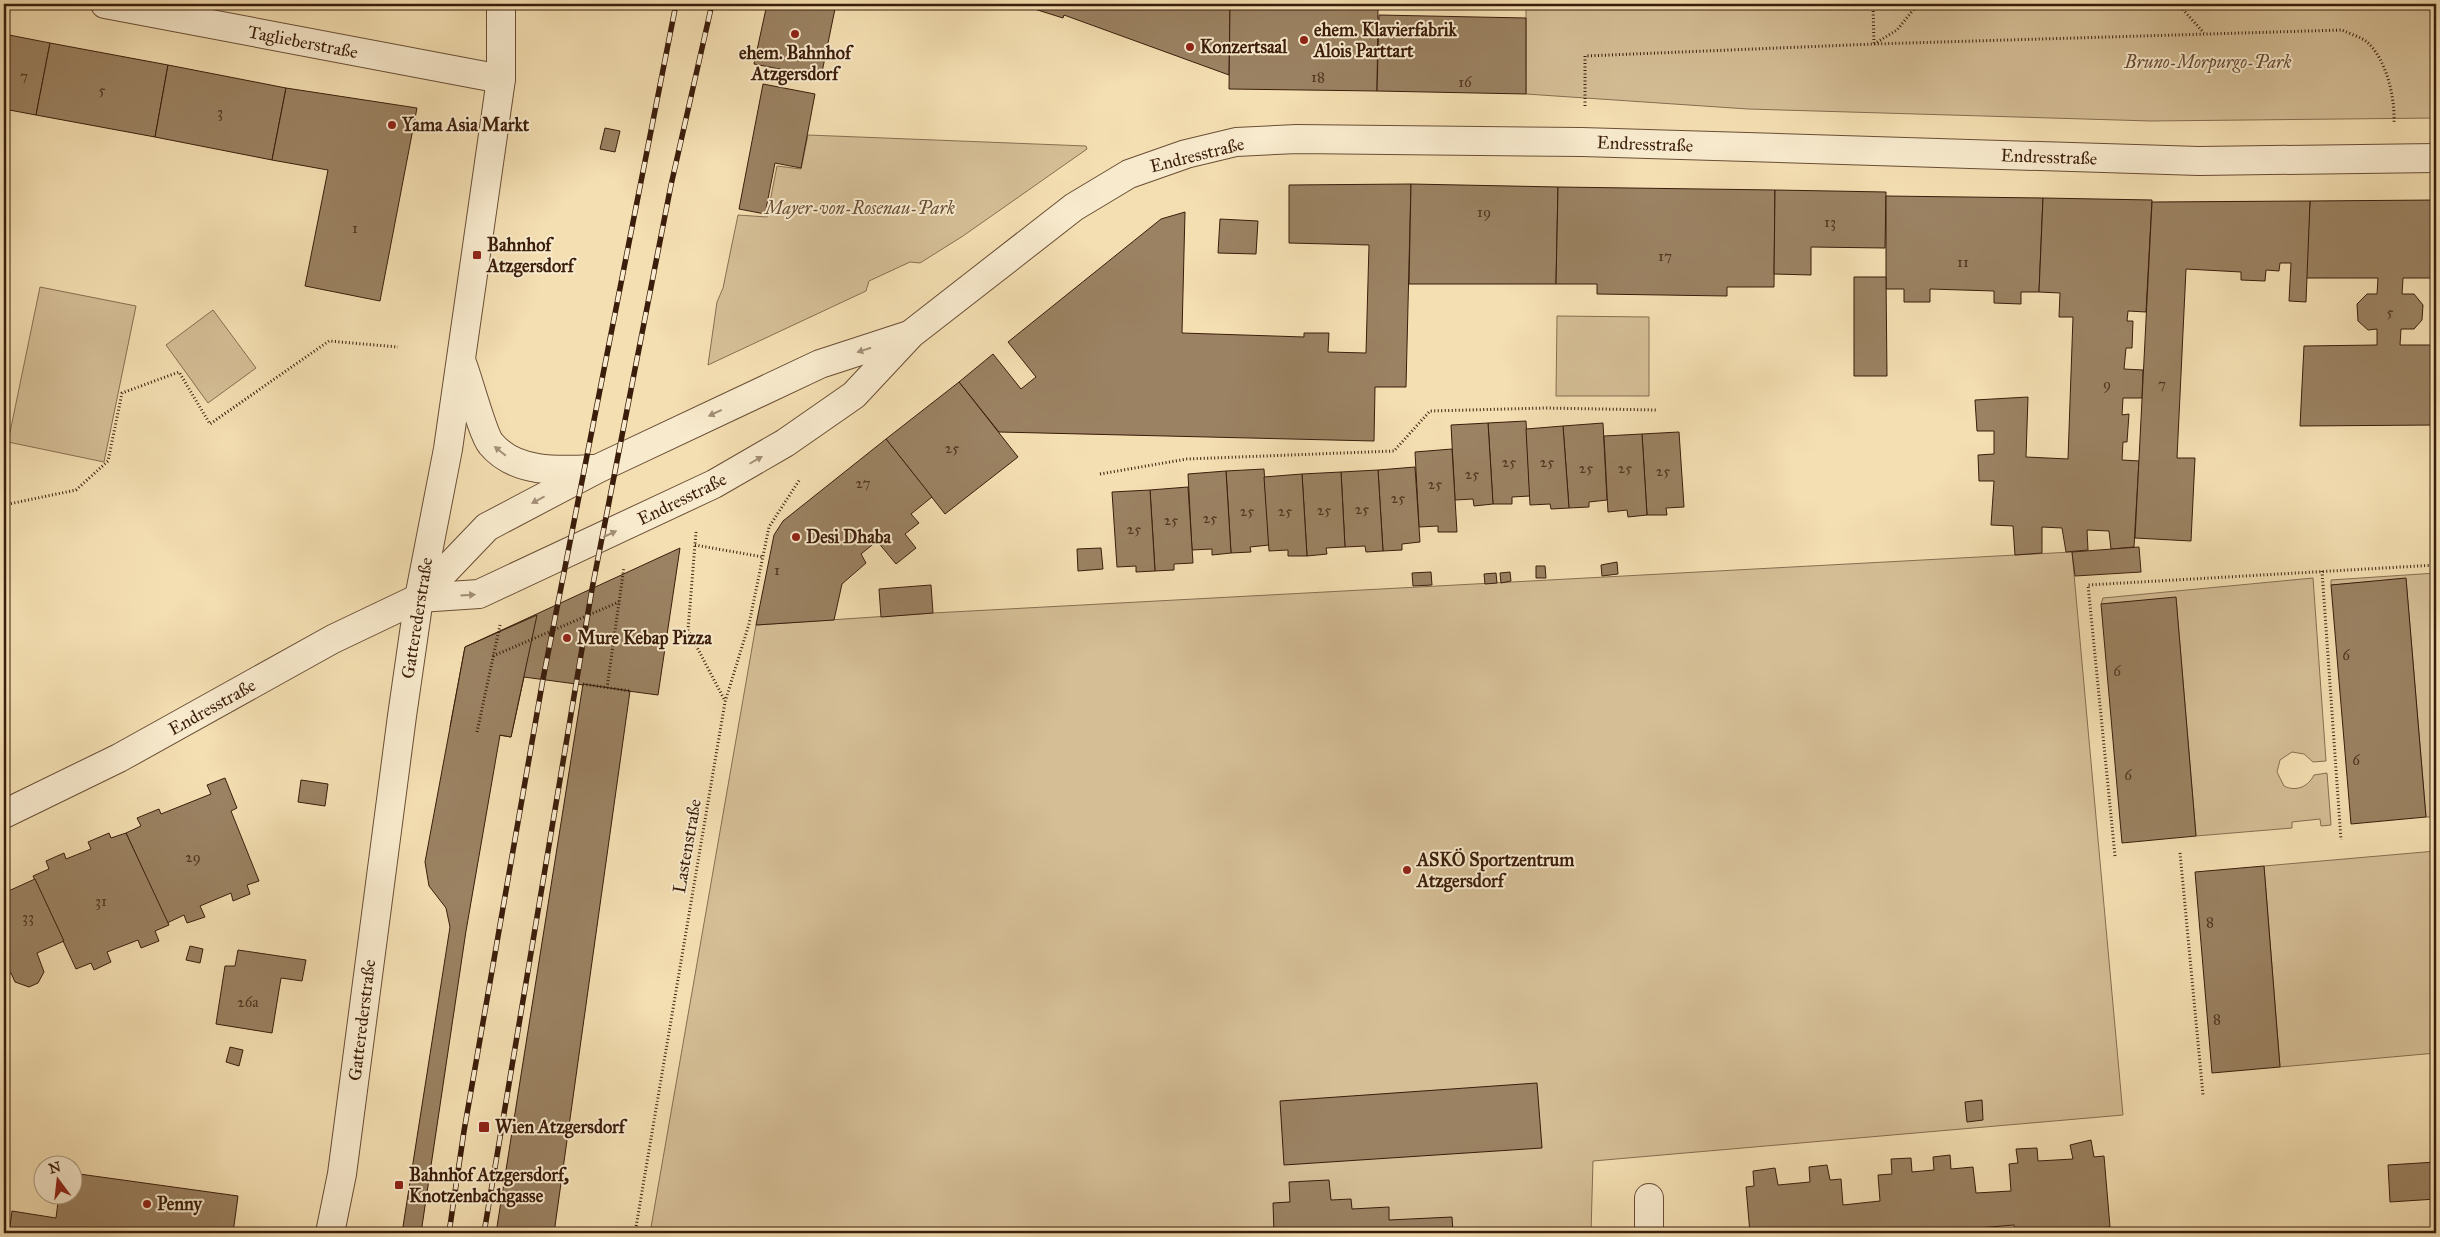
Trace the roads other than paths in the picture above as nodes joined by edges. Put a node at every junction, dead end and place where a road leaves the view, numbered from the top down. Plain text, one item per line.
1 (105, 4) edge
2 (501, 4) edge
3 (501, 79) junction
4 (2436, 158) edge
5 (911, 334) junction
6 (461, 359) junction
7 (597, 468) junction
8 (419, 598) junction
9 (4, 814) edge
10 (1649, 1198) dead end
11 (330, 1233) edge
12 (1649, 1233) edge

1 - 3 street, Taglieberstraße
2 - 3 street, Gatterederstraße
3 - 6 street, Gatterederstraße
4 - 5 street, Endresstraße
5 -> 7 street, Endresstraße
8 -> 5 street, Endresstraße
7 -> 6 street
6 - 8 street, Gatterederstraße
7 -> 8 street, Endresstraße
8 - 9 street, Endresstraße
8 - 11 street, Gatterederstraße
10 - 12 street

